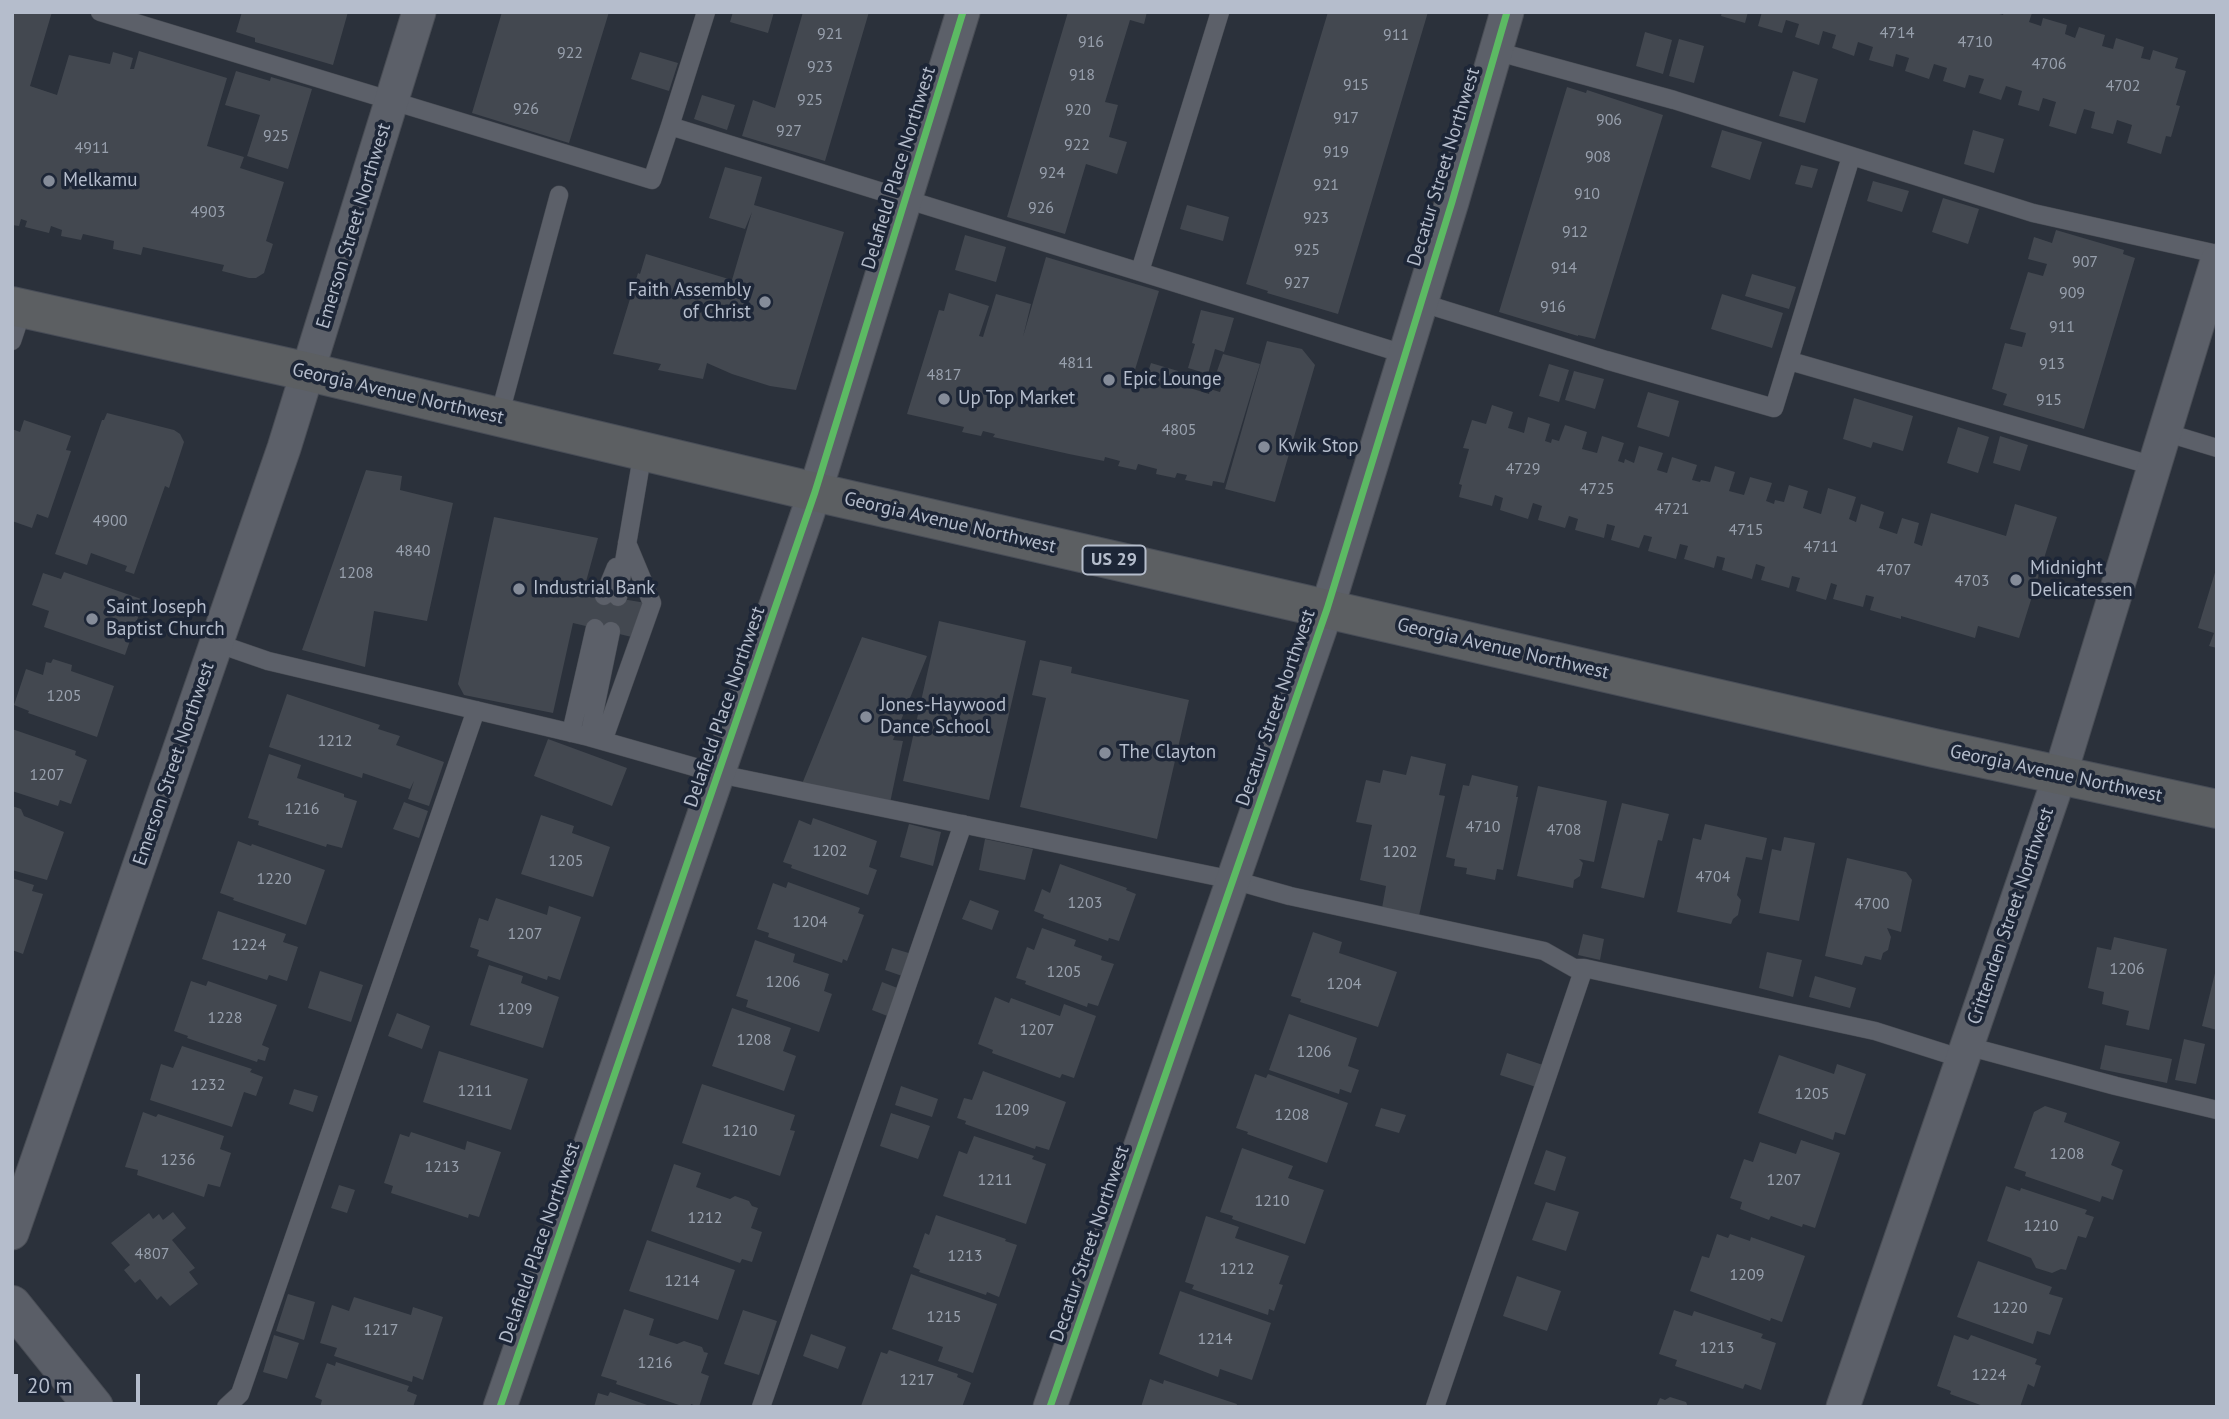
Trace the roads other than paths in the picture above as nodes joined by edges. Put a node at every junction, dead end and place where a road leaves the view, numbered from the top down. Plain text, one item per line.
1 (100, 12) edge
2 (419, 12) edge
3 (706, 12) edge
4 (963, 12) edge
5 (1220, 12) edge
6 (1507, 12) edge
7 (137, 18) edge
8 (1496, 51) junction
9 (392, 102) junction
10 (670, 126) junction
11 (1851, 157) junction
12 (559, 195) dead end
13 (905, 201) junction
14 (2217, 254) edge
15 (2217, 261) edge
16 (1140, 271) junction
17 (1419, 302) junction
18 (16, 318) edge
19 (1404, 354) junction
20 (1790, 361) junction
21 (309, 372) junction
22 (499, 417) junction
23 (2164, 432) junction
24 (2217, 448) edge
25 (643, 451) junction
26 (2154, 466) junction
27 (815, 492) junction
28 (627, 543) junction
29 (611, 597) dead end
30 (1327, 609) junction
31 (216, 643) junction
32 (476, 710) junction
33 (570, 733) junction
34 (596, 739) junction
35 (719, 774) junction
36 (2060, 775) junction
37 (2217, 809) edge
38 (963, 824) junction
39 (1233, 880) junction
40 (1584, 968) junction
41 (1965, 1053) junction
42 (2217, 1110) edge
43 (12, 1233) edge
44 (12, 1306) edge
45 (94, 1407) edge
46 (226, 1407) edge
47 (500, 1407) edge
48 (761, 1407) edge
49 (1050, 1407) edge
50 (1435, 1407) edge
51 (1843, 1407) edge

1 - 7 lane
2 - 9 street, Emerson Street Northwest
3 - 10 lane
4 - 13 street, Delafield Place Northwest
5 - 16 lane
6 - 8 street, Decatur Street Northwest
7 - 9 lane
8 - 11 lane
8 - 17 street, Decatur Street Northwest
9 - 10 lane
9 - 21 street, Emerson Street Northwest
10 - 13 lane
11 - 14 lane
11 - 20 lane
12 - 22 lane
13 - 16 lane
13 - 27 street, Delafield Place Northwest
15 - 23 street, Crittenden Street Northwest
16 - 19 lane
17 - 19 street, Decatur Street Northwest
17 - 20 lane
18 - 21 highway, Georgia Avenue Northwest / US 29
19 - 30 street, Decatur Street Northwest
20 - 26 lane
21 - 22 highway, Georgia Avenue Northwest / US 29
21 - 31 street, Emerson Street Northwest
22 - 25 highway, Georgia Avenue Northwest / US 29
23 - 24 lane
23 - 26 street, Crittenden Street Northwest
25 - 27 highway, Georgia Avenue Northwest / US 29
25 - 28 lane
26 - 36 street, Crittenden Street Northwest
27 - 30 highway, Georgia Avenue Northwest / US 29
27 - 35 street, Delafield Place Northwest
28 - 29 lane
28 - 34 lane
30 - 36 highway, Georgia Avenue Northwest / US 29
30 - 39 street, Decatur Street Northwest
31 - 32 lane
31 - 43 street, Emerson Street Northwest
32 - 33 lane
32 - 46 lane
33 - 34 lane
33 - 34 lane
34 - 35 lane
35 - 38 lane
35 - 47 street, Delafield Place Northwest
36 - 37 highway, Georgia Avenue Northwest / US 29
36 - 41 street, Crittenden Street Northwest
38 - 39 lane
38 - 48 lane
39 - 40 lane
39 - 49 street, Decatur Street Northwest
40 - 41 lane
40 - 50 lane
41 - 42 lane
41 - 51 street, Crittenden Street Northwest
44 - 45 main road

